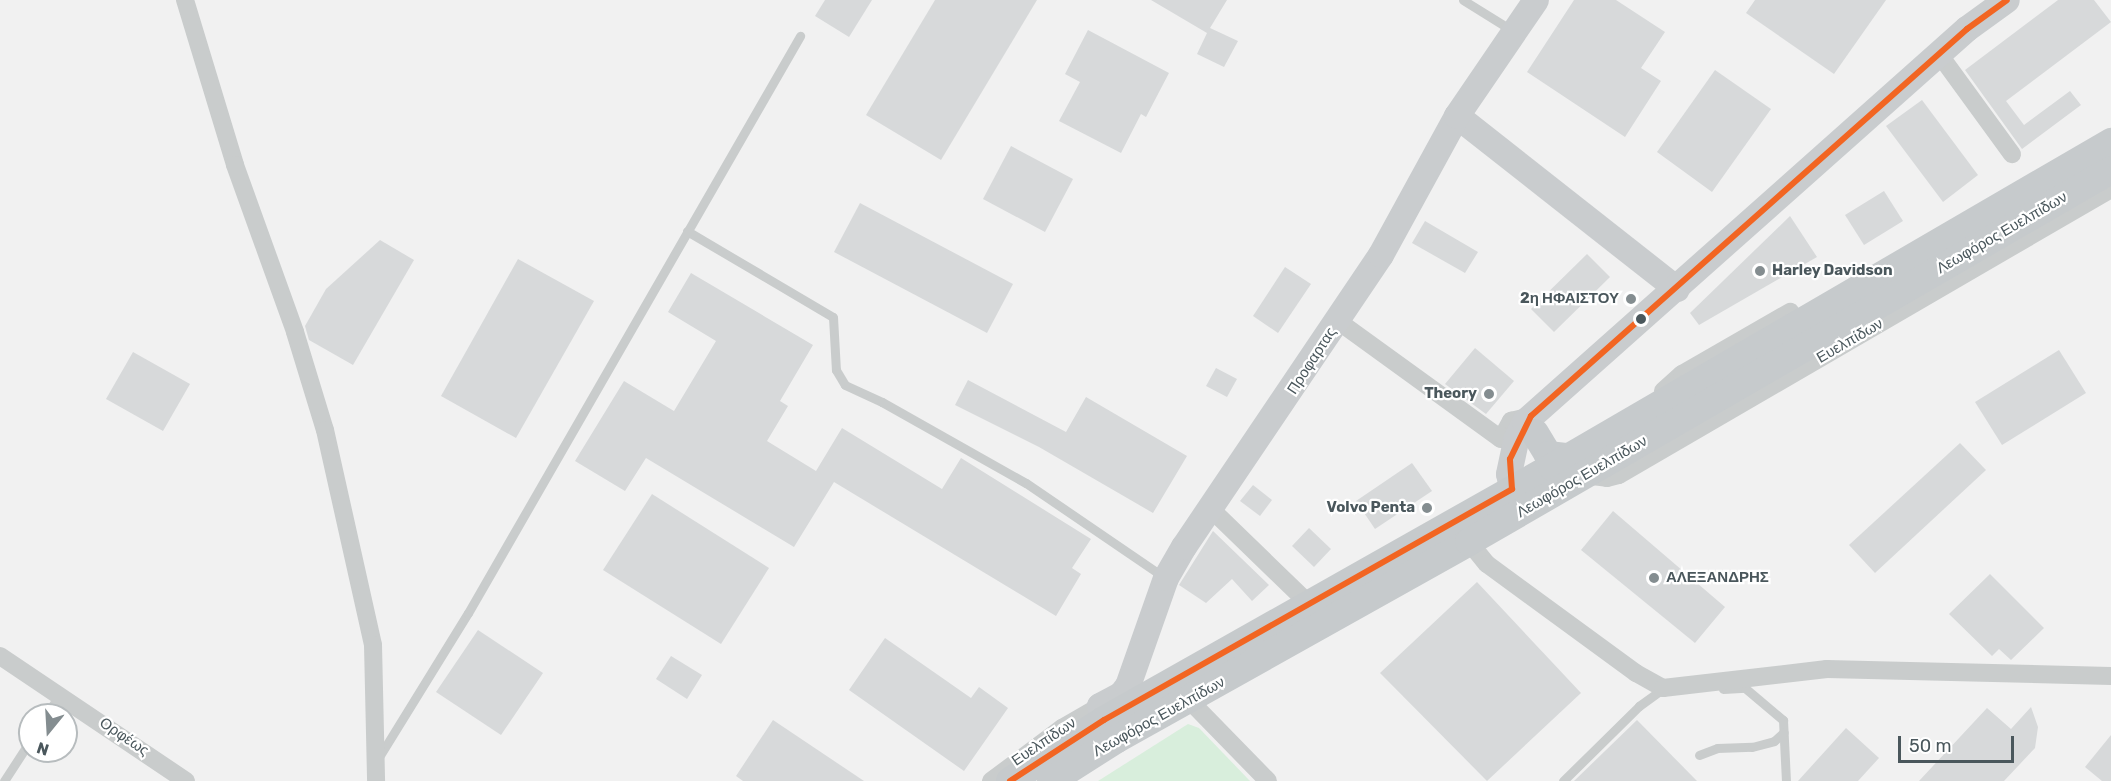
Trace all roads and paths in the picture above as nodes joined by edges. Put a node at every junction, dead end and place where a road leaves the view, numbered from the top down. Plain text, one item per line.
1 (185, 0) edge
2 (1463, 0) edge
3 (1536, 0) edge
4 (2007, 0) edge
5 (1513, 31) junction
6 (800, 36) dead end
7 (1939, 54) junction
8 (1457, 116) junction
9 (2111, 127) edge
10 (2111, 142) edge
11 (2012, 154) dead end
12 (2111, 170) edge
13 (2111, 189) edge
14 (1968, 217) junction
15 (687, 231) junction
16 (1677, 289) junction
17 (1338, 321) junction
18 (1537, 419) junction
19 (1576, 466) junction
20 (1523, 494) junction
21 (1211, 509) junction
22 (1469, 542) junction
23 (1166, 578) junction
24 (1310, 605) junction
25 (0, 656) edge
26 (2111, 676) edge
27 (1662, 688) junction
28 (60, 694) junction
29 (1189, 700) junction
30 (54, 703) edge
31 (1102, 713) junction
32 (1784, 732) junction
33 (1699, 755) dead end
34 (18, 759) edge
35 (376, 763) junction
36 (1014, 773) edge
37 (4, 781) edge
38 (186, 781) edge
39 (376, 781) edge
40 (991, 781) edge
41 (1051, 781) edge
42 (1268, 781) edge
43 (1563, 781) edge
44 (1786, 781) edge

1 - 35 street
2 - 5 lane
3 - 5 street, Προφαρτας
4 - 7 street
5 - 8 street, Προφαρτας
6 - 15 lane
7 - 11 street
7 - 16 street
8 - 16 street
8 - 17 street, Προφαρτας
9 - 14 street
10 - 14 main road, Λεωφόρος Ευελπίδων
12 - 19 main road, Λεωφόρος Ευελπίδων
13 - 19 street, Ευελπίδων
14 - 19 main road, Λεωφόρος Ευελπίδων
15 - 23 lane
15 - 35 lane
16 - 18 street
17 - 18 street
17 - 21 street, Προφαρτας
18 - 19 main road
18 - 20 street
19 - 20 main road, Λεωφόρος Ευελπίδων
20 - 22 main road, Λεωφόρος Ευελπίδων
20 - 24 main road, Λεωφόρος Ευελπίδων
21 - 23 street, Προφαρτας
21 - 24 street
22 - 27 street
22 - 29 main road, Λεωφόρος Ευελπίδων
23 - 31 street, Προφαρτας
24 - 31 main road, Λεωφόρος Ευελπίδων
25 - 28 street, Ορφέως
26 - 27 street
27 - 32 lane
27 - 43 lane
28 - 30 lane
28 - 38 street, Ορφέως
29 - 41 main road, Λεωφόρος Ευελπίδων
29 - 42 street
31 - 36 main road, Λεωφόρος Ευελπίδων
32 - 33 lane
32 - 44 lane
34 - 37 lane
35 - 39 street
36 - 40 street, Ευελπίδων

